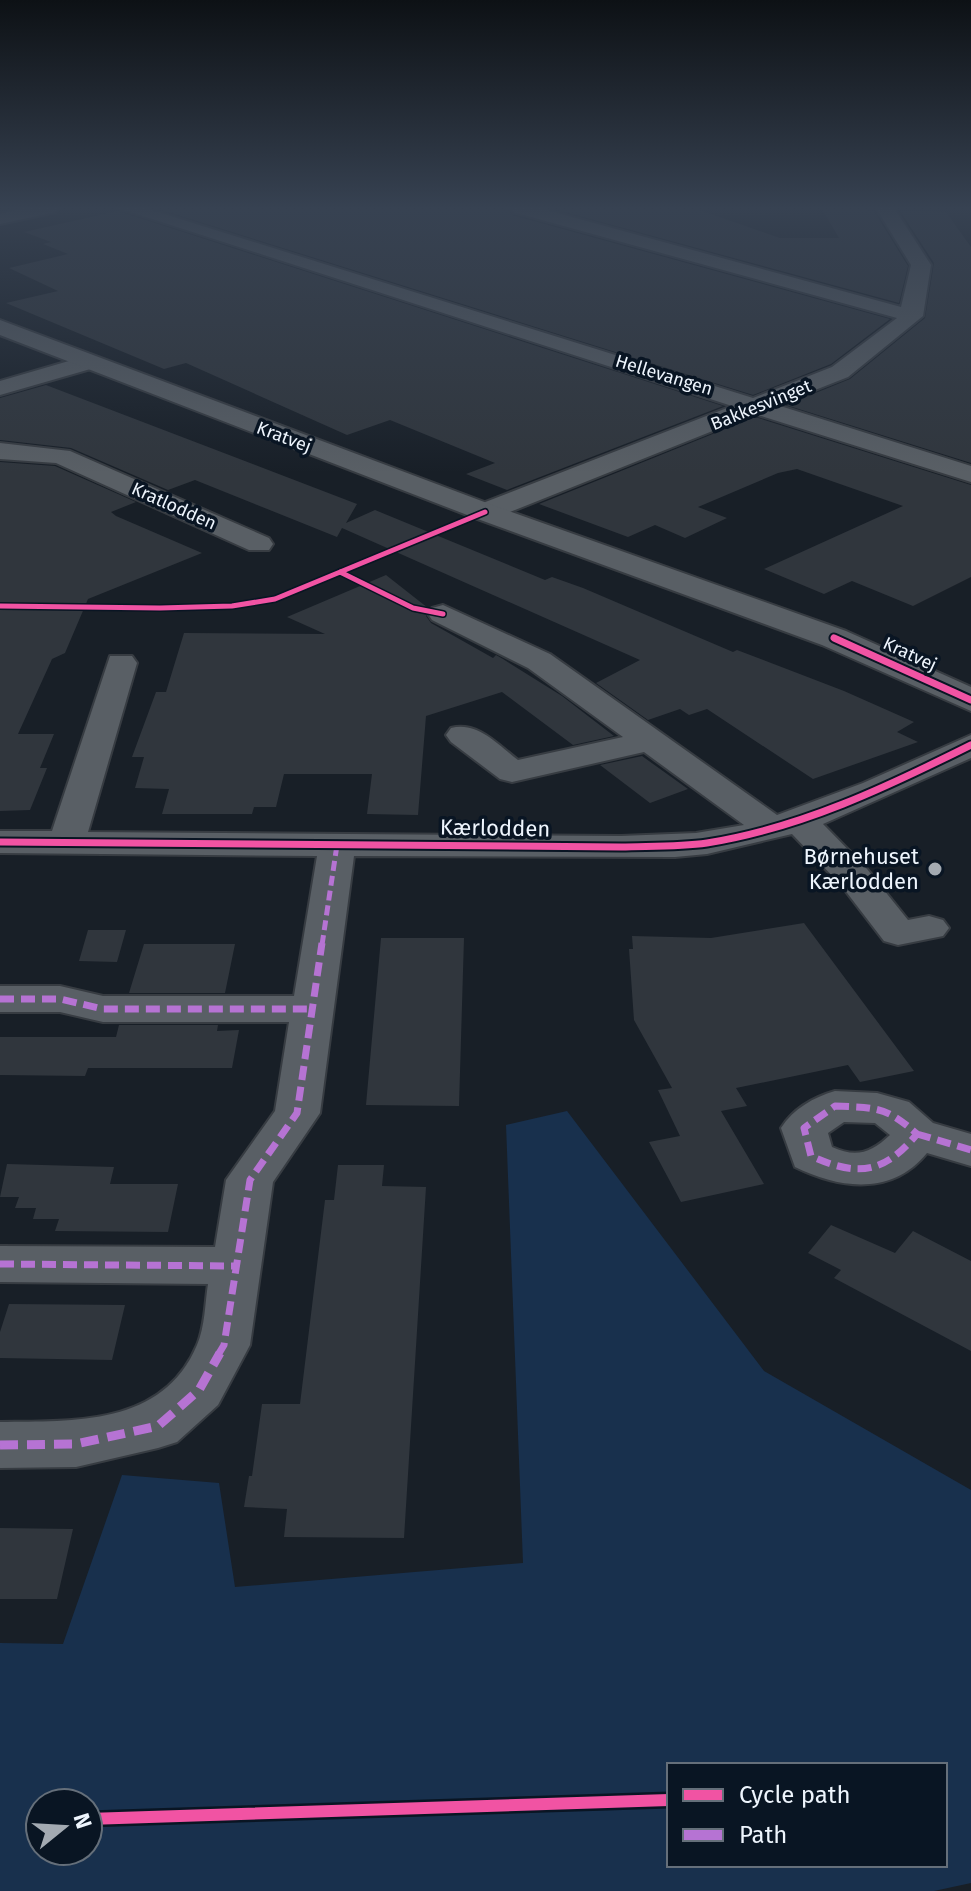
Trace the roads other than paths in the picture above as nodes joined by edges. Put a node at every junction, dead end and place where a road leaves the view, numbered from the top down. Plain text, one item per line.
1 (410, 296) edge
2 (840, 296) edge
3 (915, 296) edge
4 (912, 316) junction
5 (0, 327) edge
6 (86, 363) junction
7 (0, 388) edge
8 (762, 406) junction
9 (0, 451) edge
10 (971, 474) edge
11 (485, 512) junction
12 (259, 544) dead end
13 (443, 614) dead end
14 (121, 663) dead end
15 (971, 700) edge
16 (463, 735) dead end
17 (650, 741) junction
18 (971, 745) edge
19 (787, 826) junction
20 (0, 842) edge
21 (67, 842) junction
22 (337, 845) junction
23 (929, 928) dead end
24 (0, 999) edge
25 (312, 1009) junction
26 (917, 1134) dead end
27 (971, 1150) edge
28 (0, 1264) edge
29 (237, 1266) junction
30 (0, 1445) edge

1 - 8 street, Hellevangen
2 - 4 street
3 - 4 street
4 - 8 street, Bakkesvinget
5 - 6 street, Kratvej
6 - 7 street
6 - 11 street, Kratvej
8 - 10 street, Hellevangen
8 - 11 street, Bakkesvinget
9 - 12 street, Kratlodden
11 - 15 street, Kratvej
13 - 17 street
14 - 21 street
16 - 17 street
17 - 19 street
18 - 19 street, Kærlodden
19 - 22 street, Kærlodden
19 - 23 street
20 - 21 street, Kærlodden
21 - 22 street, Kærlodden
22 - 25 street
24 - 25 street
25 - 29 street
26 - 27 street
28 - 29 street
29 - 30 street

